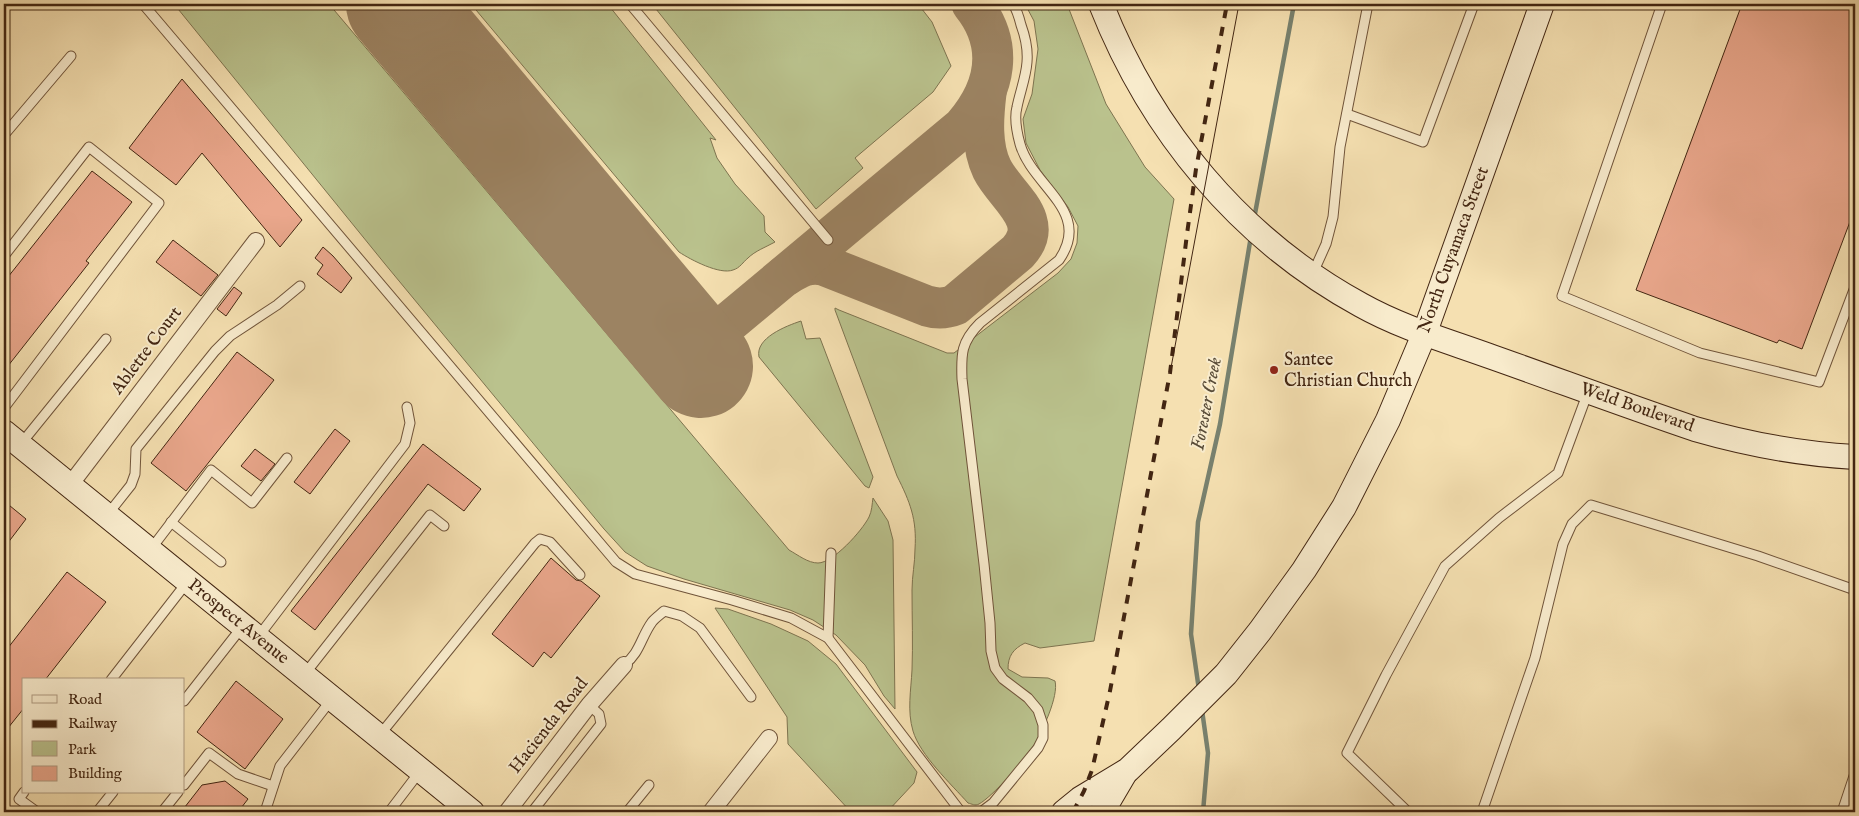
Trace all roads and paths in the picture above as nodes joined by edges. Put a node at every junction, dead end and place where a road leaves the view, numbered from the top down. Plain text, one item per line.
1 (143, 4) edge
2 (630, 4) edge
3 (1013, 4) edge
4 (1102, 4) edge
5 (1368, 4) edge
6 (1474, 4) edge
7 (1542, 4) edge
8 (1662, 4) edge
9 (71, 56) dead end
10 (1346, 114) junction
11 (4, 135) edge
12 (828, 240) dead end
13 (256, 241) dead end
14 (4, 256) edge
15 (1312, 275) junction
16 (300, 286) dead end
17 (1855, 287) edge
18 (1425, 332) junction
19 (106, 339) dead end
20 (1588, 392) junction
21 (407, 407) dead end
22 (4, 408) edge
23 (12, 438) edge
24 (1855, 457) edge
25 (287, 458) dead end
26 (70, 485) junction
27 (107, 515) junction
28 (171, 522) junction
29 (444, 526) dead end
30 (150, 550) junction
31 (831, 553) dead end
32 (222, 562) dead end
33 (580, 574) dead end
34 (188, 581) junction
35 (1855, 590) edge
36 (250, 632) junction
37 (828, 638) junction
38 (624, 665) joint
39 (304, 675) junction
40 (114, 678) edge
41 (751, 697) dead end
42 (332, 698) junction
43 (185, 700) edge
44 (589, 706) junction
45 (379, 736) junction
46 (769, 738) dead end
47 (422, 770) junction
48 (1128, 770) junction
49 (1855, 773) edge
50 (185, 784) edge
51 (649, 785) dead end
52 (273, 786) junction
53 (23, 794) edge
54 (111, 794) edge
55 (176, 794) edge
56 (962, 811) edge
57 (37, 812) edge
58 (97, 812) edge
59 (162, 812) edge
60 (265, 812) edge
61 (389, 812) edge
62 (472, 812) edge
63 (507, 812) edge
64 (532, 812) edge
65 (627, 812) edge
66 (711, 812) edge
67 (981, 812) edge
68 (1064, 812) edge
69 (1102, 812) edge
70 (1408, 812) edge
71 (1482, 812) edge
72 (1842, 812) edge

1 - 37 lane
2 - 12 lane
3 - 67 lane
4 - 15 main road, Weld Boulevard
5 - 10 lane
6 - 10 lane
7 - 18 main road, North Cuyamaca Street
8 - 17 lane
9 - 11 lane
10 - 15 lane
13 - 26 street, Ablette Court
14 - 22 lane
15 - 18 main road, Weld Boulevard
16 - 27 lane
18 - 20 main road, Weld Boulevard
18 - 48 main road, North Cuyamaca Street
19 - 23 lane
20 - 24 main road, Weld Boulevard
20 - 70 lane
21 - 36 lane
23 - 26 main road, Prospect Avenue
25 - 28 lane
26 - 27 main road, Prospect Avenue
27 - 30 main road, Prospect Avenue
28 - 30 lane
28 - 32 lane
29 - 39 lane
30 - 34 main road, Prospect Avenue
31 - 37 lane
33 - 45 lane
34 - 36 main road, Prospect Avenue
34 - 40 lane
35 - 71 lane
36 - 39 main road, Prospect Avenue
36 - 43 lane
37 - 56 lane
38 - 41 lane
38 - 44 street, Hacienda Road
39 - 42 main road, Prospect Avenue
42 - 45 main road, Prospect Avenue
42 - 52 lane
44 - 63 street, Hacienda Road
44 - 64 lane
45 - 47 main road, Prospect Avenue
46 - 66 street
47 - 61 lane
47 - 62 main road, Prospect Avenue
48 - 68 main road, North Cuyamaca Street
48 - 69 main road, North Cuyamaca Street
49 - 72 lane
50 - 52 lane
51 - 65 lane
52 - 60 lane
53 - 57 lane
54 - 58 lane
55 - 59 lane

